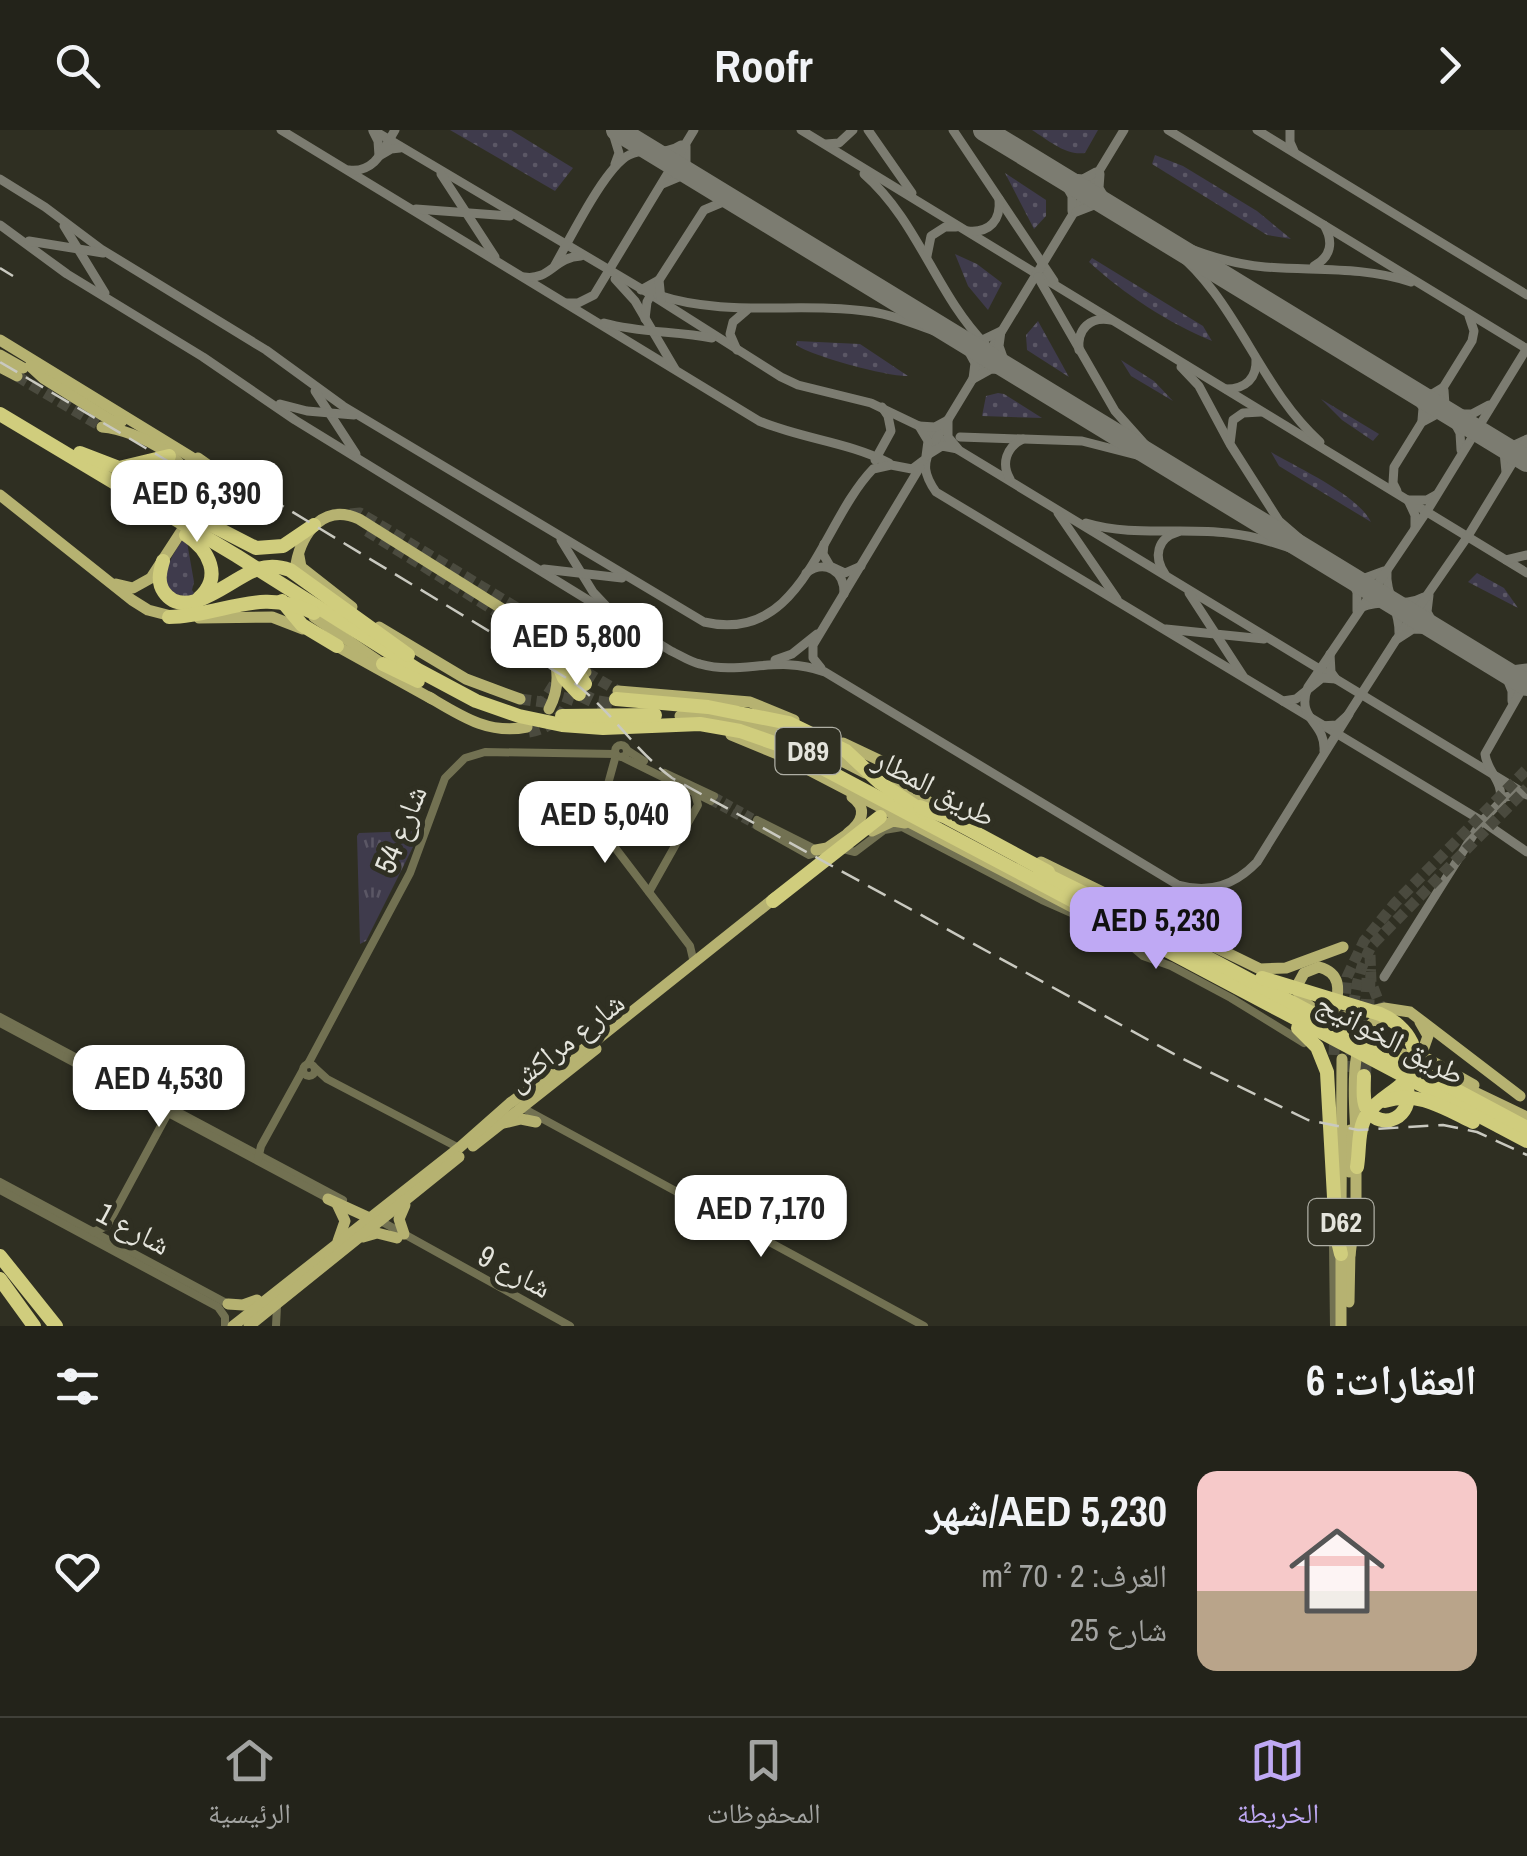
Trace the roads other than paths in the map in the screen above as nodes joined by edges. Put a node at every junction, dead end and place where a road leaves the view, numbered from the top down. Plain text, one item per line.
1 (0, 340) edge
2 (20, 352) junction
3 (0, 355) edge
4 (0, 367) edge
5 (23, 370) junction
6 (0, 404) edge
7 (102, 412) junction
8 (0, 414) edge
9 (124, 426) junction
10 (49, 442) junction
11 (78, 452) junction
12 (181, 456) junction
13 (128, 482) junction
14 (211, 485) junction
15 (0, 495) edge
16 (196, 507) junction
17 (339, 513) tunnel mouth
18 (313, 522) junction
19 (215, 532) junction
20 (294, 537) dead end
21 (163, 561) junction
22 (108, 580) junction
23 (188, 603) junction
24 (169, 617) junction
25 (313, 620) dead end
26 (340, 643) junction
27 (408, 655) junction
28 (561, 663) junction
29 (384, 664) junction
30 (418, 670) junction
31 (584, 683) joint
32 (616, 698) joint
33 (432, 699) junction
34 (520, 700) dead end
35 (683, 710) junction
36 (729, 710) junction
37 (551, 716) junction
38 (710, 726) junction
39 (528, 729) tunnel mouth
40 (808, 744) junction
41 (599, 754) junction
42 (618, 757) junction
43 (810, 771) junction
44 (841, 788) junction
45 (695, 794) junction
46 (903, 805) junction
47 (757, 823) tunnel mouth
48 (908, 823) junction
49 (872, 832) junction
50 (951, 834) junction
51 (847, 850) junction
52 (1018, 850) junction
53 (819, 854) junction
54 (983, 869) junction
55 (656, 881) junction
56 (642, 882) junction
57 (649, 892) junction
58 (773, 901) junction
59 (1116, 933) junction
60 (1149, 938) junction
61 (690, 946) junction
62 (1343, 947) dead end
63 (712, 948) junction
64 (1154, 961) junction
65 (694, 964) junction
66 (1251, 977) junction
67 (1229, 984) joint
68 (1336, 1008) dead end
69 (1274, 1015) junction
70 (0, 1020) edge
71 (1390, 1050) junction
72 (52, 1051) junction
73 (1338, 1057) tunnel mouth
74 (1428, 1059) dead end
75 (1372, 1060) junction
76 (87, 1063) junction
77 (310, 1070) junction
78 (1357, 1076) joint
79 (536, 1096) junction
80 (1520, 1096) dead end
81 (516, 1106) junction
82 (1375, 1106) junction
83 (1527, 1114) edge
84 (171, 1115) junction
85 (537, 1118) junction
86 (1360, 1119) junction
87 (500, 1124) junction
88 (1527, 1128) edge
89 (210, 1132) junction
90 (442, 1138) junction
91 (482, 1138) junction
92 (1527, 1144) edge
93 (459, 1148) junction
94 (261, 1153) junction
95 (444, 1160) junction
96 (1357, 1167) joint
97 (2, 1186) edge
98 (409, 1192) junction
99 (338, 1202) junction
100 (389, 1202) junction
101 (373, 1221) junction
102 (400, 1236) junction
103 (99, 1238) junction
104 (359, 1238) junction
105 (341, 1247) junction
106 (1346, 1255) junction
107 (0, 1256) edge
108 (0, 1266) edge
109 (0, 1280) edge
110 (282, 1293) junction
111 (0, 1294) edge
112 (228, 1304) junction
113 (246, 1322) edge
114 (22, 1326) edge
115 (34, 1326) edge
116 (44, 1326) edge
117 (56, 1326) edge
118 (229, 1326) edge
119 (276, 1326) edge
120 (570, 1326) edge
121 (924, 1326) edge
122 (1338, 1326) edge
123 (1348, 1326) edge

1 - 2 main road
2 - 5 main road
2 - 7 main road
3 - 5 main road
4 - 5 main road
5 - 7 main road
5 - 9 main road
6 - 11 highway, طريق المطار / D89
7 - 9 main road
7 - 9 main road
7 - 12 main road
8 - 10 highway, طريق المطار / D89
9 - 12 main road
9 - 12 main road
10 - 19 highway, طريق المطار / D89
10 - 23 highway
11 - 12 highway
11 - 13 highway, طريق المطار / D89
12 - 14 main road
12 - 14 main road
12 - 14 main road
12 - 16 main road
13 - 19 highway
13 - 27 highway, طريق المطار / D89
14 - 16 main road
14 - 19 main road
15 - 22 main road
16 - 21 main road
17 - 18 main road
18 - 19 highway
18 - 20 main road
18 - 28 main road
18 - 34 main road
19 - 26 highway
19 - 30 highway, طريق المطار / D89
21 - 22 main road
21 - 23 highway
22 - 24 main road
23 - 27 highway
24 - 26 main road
24 - 30 highway
25 - 26 main road
26 - 29 main road
26 - 33 main road
27 - 35 highway, طريق المطار / D89
28 - 31 highway
28 - 31 main road
28 - 37 main road
29 - 33 main road
29 - 37 highway
30 - 37 highway, طريق المطار / D89
32 - 35 highway
32 - 46 main road
33 - 39 main road
35 - 36 highway
35 - 40 main road
35 - 46 highway, طريق المطار / D89
36 - 40 main road
36 - 46 highway
37 - 38 highway, طريق المطار / D89
38 - 43 main road
38 - 50 highway, طريق المطار / D89
40 - 46 main road
41 - 42 street, شارع 54
41 - 42 street
41 - 77 street, شارع 54
42 - 45 street
42 - 45 street
42 - 56 street
43 - 44 main road
43 - 46 main road
44 - 46 main road
44 - 53 main road
45 - 55 street
46 - 48 main road
46 - 49 main road, شارع مراكش
46 - 50 highway, طريق المطار / D89
46 - 52 main road
46 - 53 main road
46 - 58 highway
47 - 53 street
48 - 49 main road
48 - 50 main road
49 - 51 main road, شارع مراكش
50 - 52 highway
50 - 54 main road
50 - 60 highway, طريق المطار / D89
50 - 60 highway, طريق المطار / D89
50 - 80 main road
51 - 54 street
51 - 79 main road, شارع مراكش
52 - 62 main road
53 - 58 main road, شارع مراكش
54 - 59 street
55 - 56 street
55 - 57 street
56 - 57 street
57 - 61 street
58 - 63 main road, شارع مراكش
59 - 60 street
59 - 64 street
60 - 64 street
60 - 66 highway, طريق المطار / D89
60 - 67 highway, طريق المطار / D89
61 - 63 street
61 - 65 street
63 - 65 main road, شارع مراكش
64 - 69 street
65 - 81 main road, شارع مراكش
66 - 82 highway
66 - 88 highway, طريق الخوانيج / D89
67 - 69 highway, طريق الخوانيج / D89
68 - 71 main road
69 - 75 highway, طريق الخوانيج / D89
69 - 106 highway
69 - 122 street
70 - 72 street
70 - 76 street
71 - 83 main road
71 - 86 main road
72 - 76 street
72 - 84 street
73 - 106 main road, D62
74 - 83 main road
75 - 78 highway
75 - 92 highway, طريق الخوانيج / D89
76 - 89 street
77 - 90 street
77 - 94 street, شارع 54
78 - 106 main road, D62
79 - 81 main road, شارع مراكش
79 - 85 main road
81 - 85 street
81 - 87 main road, شارع مراكش
81 - 91 main road
81 - 93 main road, شارع مراكش
82 - 86 highway
82 - 92 highway
84 - 89 street
84 - 103 street
85 - 87 main road
85 - 121 street
86 - 96 highway
87 - 91 main road, شارع مراكش
89 - 94 street
89 - 94 street
90 - 93 street
90 - 95 street
91 - 98 main road, شارع مراكش
93 - 95 main road, شارع مراكش
94 - 99 street
94 - 99 street
95 - 98 main road, شارع مراكش
96 - 106 main road
97 - 103 street, شارع 1
97 - 103 street, شارع 1
98 - 100 main road, شارع مراكش
98 - 101 main road, شارع مراكش
98 - 102 main road
99 - 100 main road
99 - 101 main road
99 - 101 street
99 - 105 main road
100 - 101 main road, شارع مراكش
101 - 102 main road
101 - 104 main road, شارع مراكش
101 - 105 main road, شارع مراكش
102 - 104 main road
102 - 120 street, شارع 9
103 - 112 street, شارع 1
103 - 118 street, شارع 1
104 - 105 main road, شارع مراكش
105 - 110 main road, شارع مراكش
106 - 122 main road, D62
106 - 123 main road, D62
107 - 117 highway
108 - 116 highway
109 - 115 highway
110 - 112 main road
110 - 113 main road, شارع مراكش
110 - 119 street
111 - 114 highway
112 - 113 street, شارع 1
113 - 118 main road, شارع مراكش

